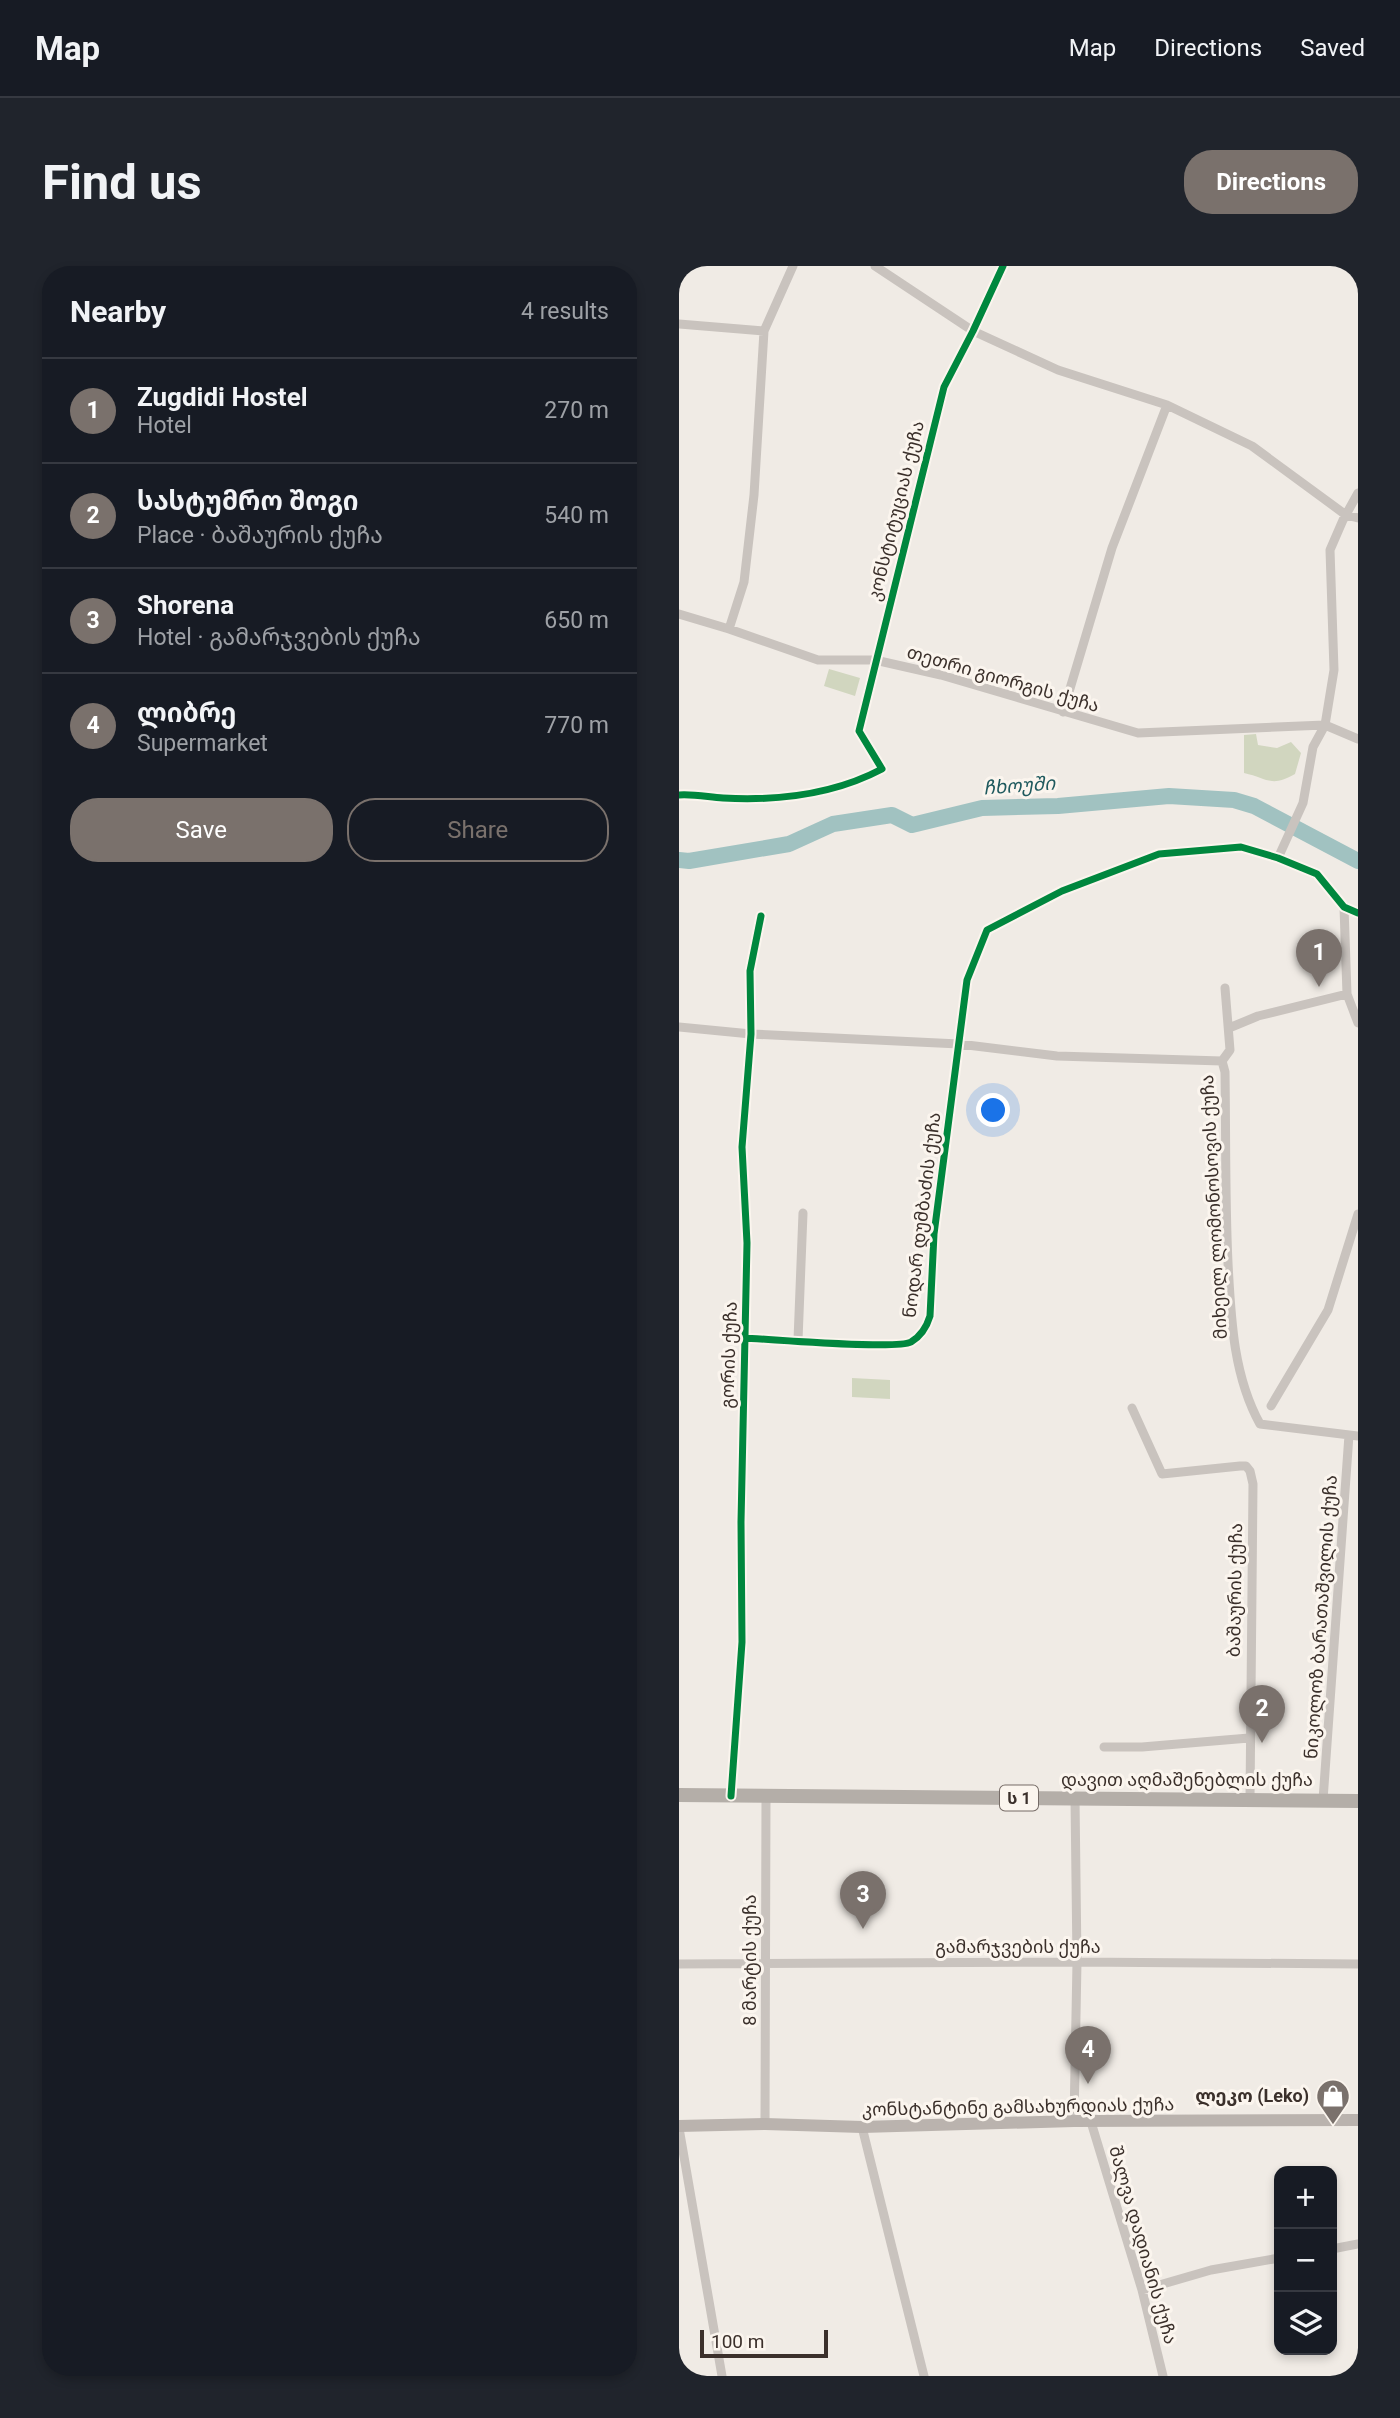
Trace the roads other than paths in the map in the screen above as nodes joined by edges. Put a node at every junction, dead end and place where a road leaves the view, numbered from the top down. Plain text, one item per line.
1 (793, 266) edge
2 (875, 266) edge
3 (1003, 266) edge
4 (679, 324) edge
5 (764, 331) junction
6 (973, 331) junction
7 (1167, 405) junction
8 (1358, 493) edge
9 (1346, 515) junction
10 (1358, 518) edge
11 (679, 614) edge
12 (729, 629) junction
13 (875, 660) junction
14 (1063, 712) junction
15 (1325, 725) junction
16 (1358, 739) edge
17 (679, 795) edge
18 (1277, 858) junction
19 (1344, 907) junction
20 (1358, 913) edge
21 (761, 916) dead end
22 (1225, 988) dead end
23 (1347, 994) junction
24 (1358, 1023) edge
25 (679, 1027) edge
26 (1229, 1028) junction
27 (751, 1034) junction
28 (960, 1044) junction
29 (1222, 1060) junction
30 (803, 1213) dead end
31 (1358, 1214) edge
32 (744, 1338) junction
33 (798, 1340) junction
34 (1271, 1406) dead end
35 (1132, 1408) dead end
36 (1354, 1436) edge
37 (1249, 1738) junction
38 (1104, 1747) dead end
39 (679, 1795) edge
40 (731, 1796) junction
41 (767, 1796) junction
42 (1075, 1798) junction
43 (1250, 1800) junction
44 (1323, 1800) junction
45 (1358, 1801) edge
46 (1077, 1962) junction
47 (679, 1964) edge
48 (767, 1964) junction
49 (1358, 1964) edge
50 (1358, 2120) edge
51 (1074, 2121) junction
52 (1091, 2122) junction
53 (765, 2124) junction
54 (679, 2127) edge
55 (862, 2127) junction
56 (1358, 2244) edge
57 (1337, 2248) edge
58 (1274, 2259) edge
59 (1142, 2290) junction
60 (722, 2376) edge
61 (924, 2376) edge
62 (1163, 2376) edge

1 - 5 street
2 - 6 street
3 - 6 street, კონსტიტუციას ქუჩა
4 - 5 street
5 - 12 street
6 - 7 street
6 - 13 street, კონსტიტუციას ქუჩა
7 - 9 street
7 - 14 street
8 - 9 street
9 - 10 street
9 - 15 street
11 - 12 street, თეთრი გიორგის ქუჩა
12 - 13 street, თეთრი გიორგის ქუჩა
13 - 14 street, თეთრი გიორგის ქუჩა
13 - 17 street, კონსტიტუციას ქუჩა
14 - 15 street, თეთრი გიორგის ქუჩა
15 - 16 street
15 - 18 street
18 - 19 street, ნოდარ დუმბაძის ქუჩა
18 - 28 street, ნოდარ დუმბაძის ქუჩა
19 - 20 street
19 - 23 street
21 - 27 street, გორის ქუჩა
22 - 26 street, მიხეილ ლომონოსოვის ქუჩა
23 - 24 street
23 - 26 street
25 - 27 street
26 - 29 street, მიხეილ ლომონოსოვის ქუჩა
27 - 28 street
27 - 32 street, გორის ქუჩა
28 - 29 street
28 - 33 street, ნოდარ დუმბაძის ქუჩა
29 - 36 street, მიხეილ ლომონოსოვის ქუჩა
30 - 33 street
31 - 34 street
32 - 33 street, ნოდარ დუმბაძის ქუჩა
32 - 40 street, გორის ქუჩა
35 - 37 street, ბაშაურის ქუჩა
36 - 44 street, ნიკოლოზ ბარათაშვილის ქუჩა
37 - 38 street
37 - 43 street, ბაშაურის ქუჩა
39 - 40 highway, დავით აღმაშენებლის ქუჩა / ს 1
40 - 41 highway, დავით აღმაშენებლის ქუჩა / ს 1
41 - 42 highway, დავით აღმაშენებლის ქუჩა / ს 1
41 - 48 street, 8 მარტის ქუჩა
42 - 43 highway, დავით აღმაშენებლის ქუჩა / ს 1
42 - 46 street
43 - 44 highway, დავით აღმაშენებლის ქუჩა / ს 1
44 - 45 highway, დავით აღმაშენებლის ქუჩა / ს 1
46 - 48 street, გამარჯვების ქუჩა
46 - 49 street, გამარჯვების ქუჩა
46 - 51 street
47 - 48 street, გამარჯვების ქუჩა
48 - 53 street, 8 მარტის ქუჩა
50 - 52 main road, კონსტანტინე გამსახურდიას ქუჩა
51 - 52 main road, კონსტანტინე გამსახურდიას ქუჩა
51 - 55 main road, კონსტანტინე გამსახურდიას ქუჩა
52 - 59 street, შალვა დადიანის ქუჩა
53 - 54 main road, კონსტანტინე გამსახურდიას ქუჩა
53 - 55 main road, კონსტანტინე გამსახურდიას ქუჩა
54 - 60 street
55 - 61 street
56 - 57 street
58 - 59 street
59 - 62 street, შალვა დადიანის ქუჩა

